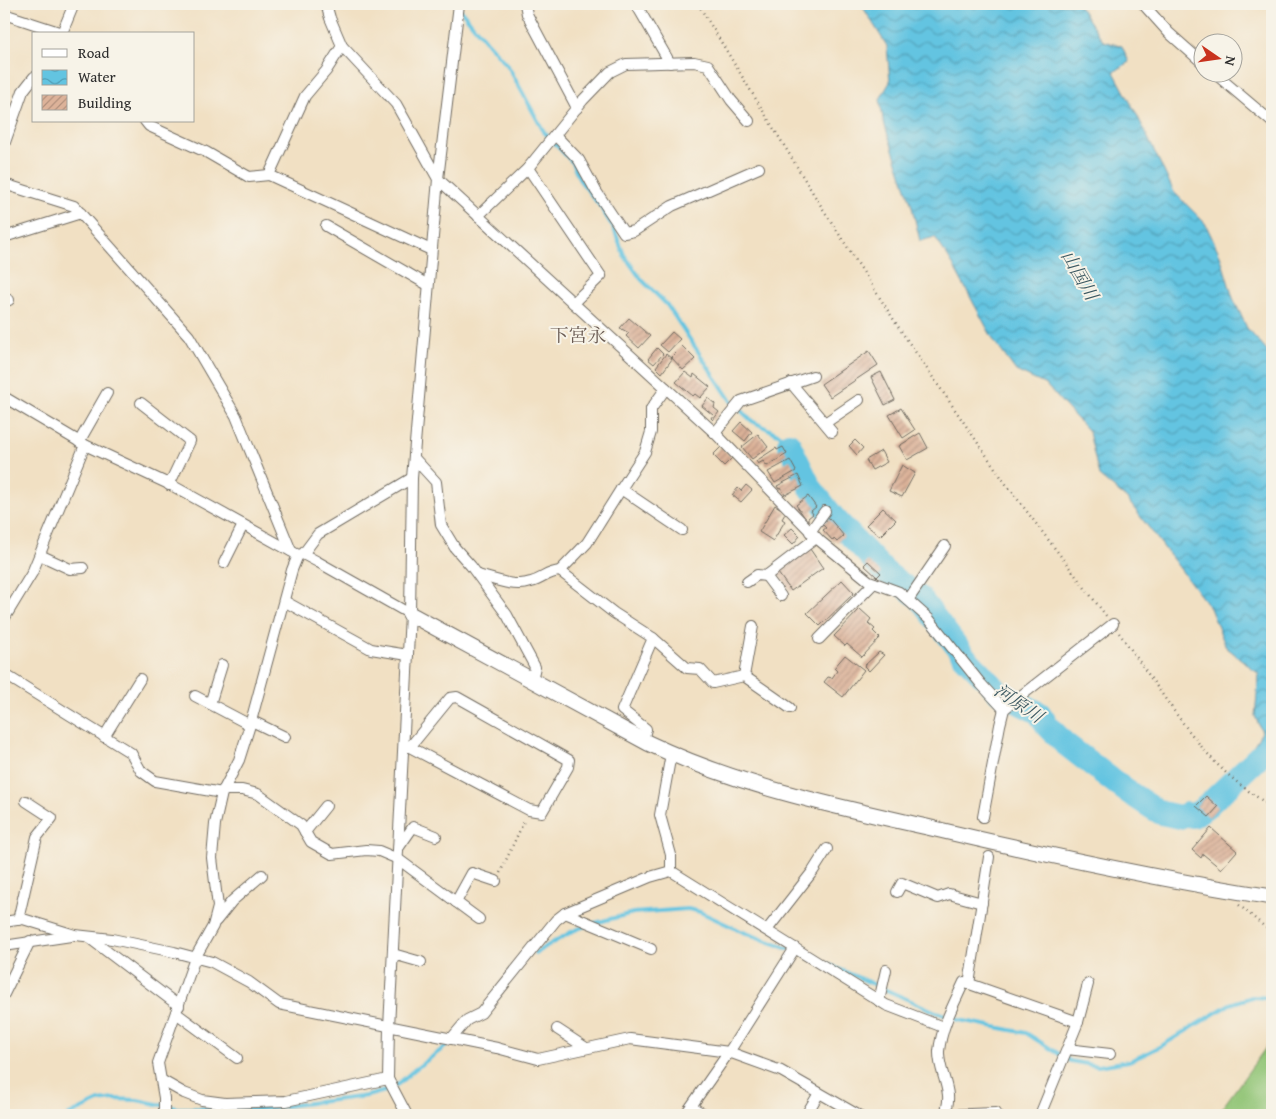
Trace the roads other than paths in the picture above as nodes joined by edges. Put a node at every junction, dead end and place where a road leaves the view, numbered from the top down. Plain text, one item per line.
1 (74, 4) edge
2 (326, 4) edge
3 (459, 4) edge
4 (525, 4) edge
5 (636, 4) edge
6 (1142, 4) edge
7 (4, 14) edge
8 (58, 32) edge
9 (61, 32) edge
10 (342, 46) junction
11 (1194, 55) edge
12 (670, 63) junction
13 (32, 80) edge
14 (1225, 82) edge
15 (577, 108) junction
16 (749, 121) dead end
17 (145, 122) edge
18 (1272, 122) edge
19 (555, 135) junction
20 (4, 145) edge
21 (528, 168) junction
22 (759, 168) dead end
23 (269, 175) junction
24 (438, 179) junction
25 (4, 184) edge
26 (81, 213) junction
27 (478, 216) junction
28 (326, 226) dead end
29 (4, 238) edge
30 (431, 250) junction
31 (428, 285) junction
32 (574, 303) junction
33 (813, 376) dead end
34 (792, 384) junction
35 (666, 388) junction
36 (107, 393) dead end
37 (4, 397) edge
38 (859, 400) dead end
39 (141, 403) dead end
40 (825, 423) junction
41 (832, 432) dead end
42 (715, 433) junction
43 (82, 443) junction
44 (414, 458) junction
45 (412, 478) junction
46 (169, 484) junction
47 (621, 489) junction
48 (824, 511) dead end
49 (244, 525) junction
50 (682, 530) dead end
51 (813, 535) junction
52 (946, 546) dead end
53 (297, 553) junction
54 (40, 555) junction
55 (224, 563) dead end
56 (83, 568) dead end
57 (560, 571) junction
58 (478, 575) junction
59 (766, 576) junction
60 (747, 582) dead end
61 (874, 583) junction
62 (781, 596) dead end
63 (908, 600) junction
64 (284, 601) junction
65 (410, 614) junction
66 (4, 619) edge
67 (1112, 624) road end
68 (753, 626) dead end
69 (653, 638) junction
70 (819, 639) dead end
71 (408, 655) junction
72 (222, 666) dead end
73 (4, 674) edge
74 (744, 676) junction
75 (140, 679) dead end
76 (532, 680) junction
77 (195, 696) dead end
78 (210, 704) junction
79 (790, 708) dead end
80 (1004, 709) junction
81 (251, 723) junction
82 (104, 737) junction
83 (285, 737) dead end
84 (642, 740) junction
85 (407, 745) junction
86 (671, 754) junction
87 (222, 792) junction
88 (26, 802) dead end
89 (326, 806) dead end
90 (983, 818) dead end
91 (305, 832) junction
92 (436, 836) dead end
93 (398, 847) junction
94 (827, 849) dead end
95 (989, 856) dead end
96 (398, 859) junction
97 (671, 871) junction
98 (262, 875) dead end
99 (496, 881) road end
100 (897, 892) dead end
101 (1272, 897) edge
102 (456, 902) junction
103 (982, 903) junction
104 (565, 913) junction
105 (479, 919) dead end
106 (18, 920) junction
107 (4, 922) edge
108 (212, 926) junction
109 (767, 930) junction
110 (75, 935) junction
111 (88, 937) junction
112 (30, 941) junction
113 (4, 946) edge
114 (795, 948) junction
115 (651, 949) dead end
116 (393, 954) junction
117 (195, 958) junction
118 (421, 962) dead end
119 (886, 970) dead end
120 (969, 984) junction
121 (1088, 984) dead end
122 (4, 994) edge
123 (880, 1001) junction
124 (178, 1010) junction
125 (1078, 1022) junction
126 (389, 1027) junction
127 (943, 1027) junction
128 (557, 1029) dead end
129 (451, 1039) junction
130 (586, 1048) junction
131 (1067, 1048) junction
132 (729, 1052) junction
133 (1110, 1054) dead end
134 (237, 1058) dead end
135 (388, 1079) junction
136 (161, 1080) junction
137 (819, 1093) junction
138 (688, 1111) edge
139 (996, 1113) dead end
140 (164, 1115) edge
141 (407, 1115) edge
142 (706, 1115) edge
143 (806, 1115) edge
144 (858, 1115) edge
145 (944, 1115) edge
146 (1040, 1115) edge

1 - 9 street
2 - 10 street
3 - 24 street
4 - 15 street
5 - 12 street
6 - 11 street
7 - 8 street
10 - 23 street
10 - 24 street
12 - 15 street
12 - 16 street
13 - 20 street
14 - 18 street
15 - 19 street
17 - 23 street
19 - 21 street
19 - 22 street
21 - 27 street
21 - 32 street
23 - 30 street
24 - 27 street
24 - 30 street
25 - 26 street
26 - 29 street
26 - 53 street
27 - 32 street
28 - 31 street
30 - 31 street
31 - 44 street
32 - 35 street
33 - 34 street
34 - 40 street
34 - 42 street
35 - 42 street
35 - 47 street
36 - 43 street
37 - 43 street
38 - 40 street
39 - 46 street
40 - 41 street
42 - 51 street
43 - 46 street
43 - 54 street
44 - 45 street
44 - 58 street
45 - 53 street
45 - 65 street
46 - 49 street
47 - 50 street
47 - 57 street
48 - 51 street
49 - 53 street
49 - 55 street
51 - 59 street
51 - 61 street
52 - 63 street
53 - 64 street
53 - 65 street
54 - 56 street
54 - 66 street
57 - 58 street
57 - 69 street
58 - 76 street
59 - 60 street
59 - 62 street
61 - 63 street
61 - 70 street
63 - 80 street
64 - 71 street
64 - 81 street
65 - 71 street
65 - 76 street
67 - 80 street
68 - 74 street
69 - 74 street
69 - 84 street
71 - 85 street
72 - 78 street
73 - 82 street
74 - 79 street
75 - 82 street
76 - 84 street
77 - 78 street
78 - 81 street
80 - 90 street
81 - 83 street
81 - 87 street
82 - 87 street
84 - 86 street
85 - 85 street
85 - 93 street
86 - 97 street
86 - 101 street
87 - 91 street
87 - 108 street
88 - 106 street
89 - 91 street
91 - 96 street
92 - 93 street
93 - 96 street
94 - 109 street
95 - 103 street
96 - 102 street
96 - 116 street
97 - 104 street
97 - 109 street
98 - 108 street
99 - 102 street
100 - 103 street
102 - 105 street
103 - 120 street
104 - 115 street
104 - 129 street
106 - 107 street
106 - 110 street
108 - 117 street
109 - 114 street
110 - 111 street
110 - 112 street
111 - 117 street
111 - 124 street
112 - 113 street
112 - 122 street
114 - 123 street
114 - 132 street
116 - 118 street
116 - 126 street
117 - 124 street
117 - 126 street
119 - 123 street
120 - 125 street
120 - 127 street
121 - 125 street
123 - 127 street
124 - 134 street
124 - 136 street
125 - 131 street
126 - 129 street
126 - 135 street
127 - 145 street
128 - 130 street
129 - 130 street
130 - 132 street
131 - 133 street
131 - 146 street
132 - 137 street
132 - 138 street
135 - 136 street
135 - 141 street
136 - 140 street
137 - 143 street
137 - 144 street
138 - 142 street
139 - 145 street

